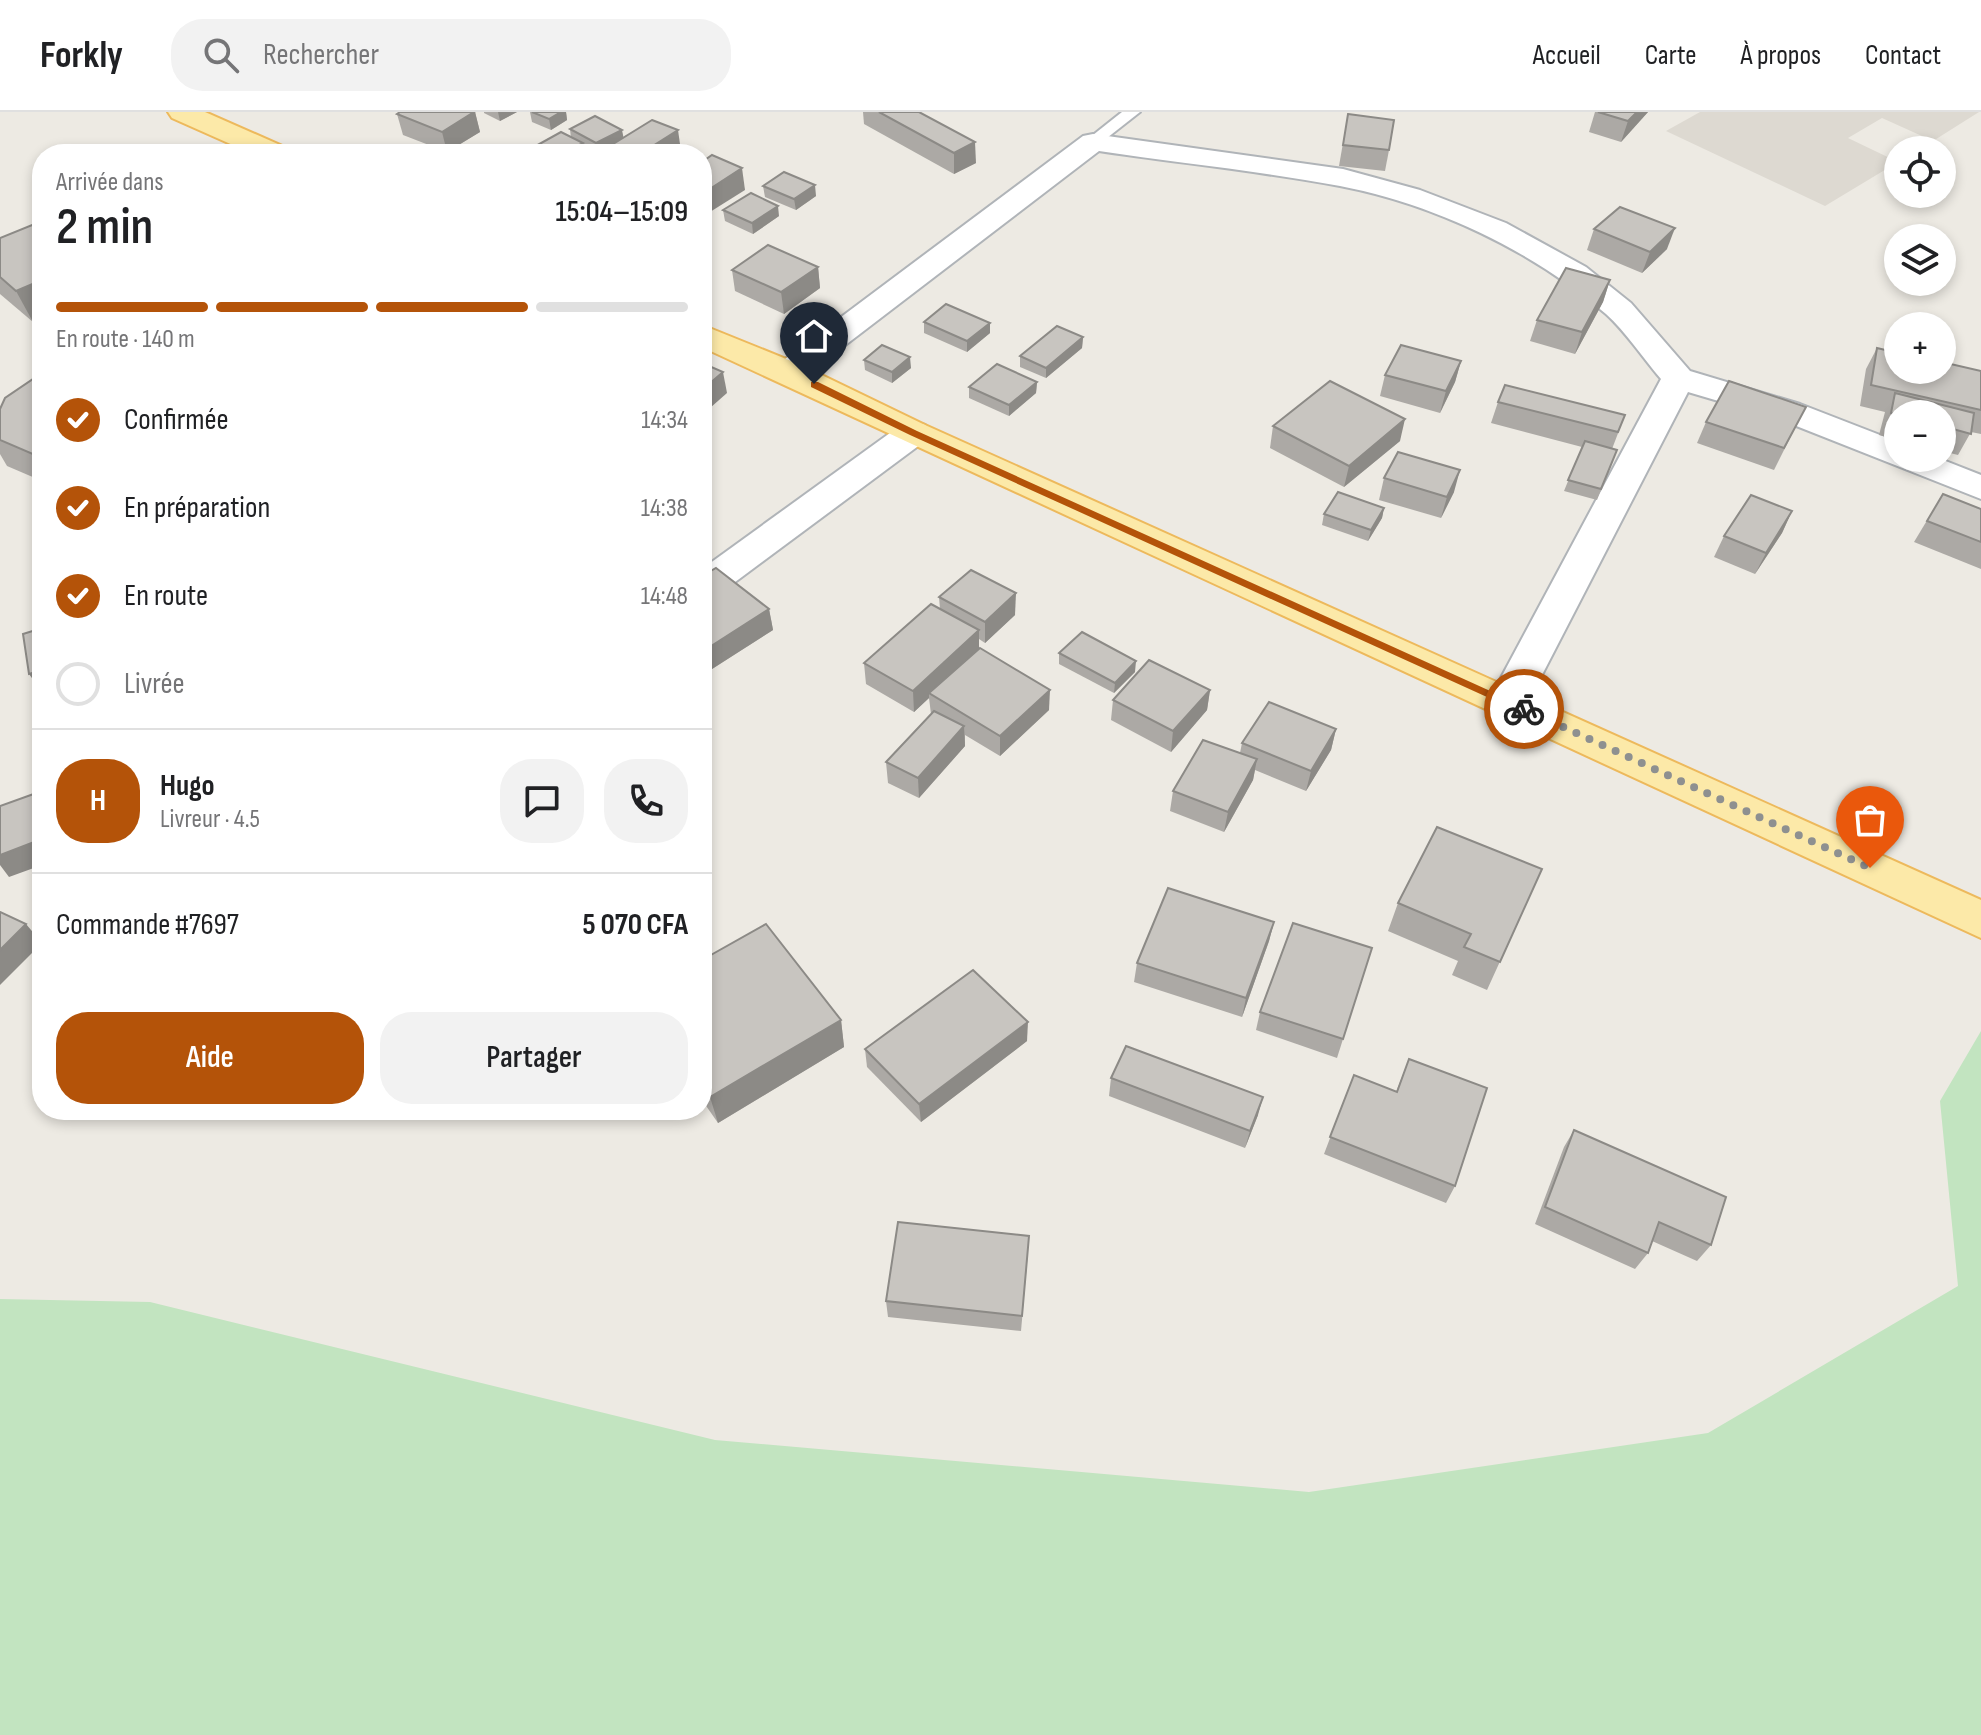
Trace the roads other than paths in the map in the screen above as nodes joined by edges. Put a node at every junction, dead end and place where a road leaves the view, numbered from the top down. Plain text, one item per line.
1 (182, 112) edge
2 (1132, 112) edge
3 (1093, 142) junction
4 (254, 144) edge
5 (712, 339) edge
6 (789, 372) junction
7 (1678, 378) junction
8 (913, 433) junction
9 (1884, 449) edge
10 (1941, 472) edge
11 (1981, 488) edge
12 (712, 581) edge
13 (1508, 702) junction
14 (1981, 920) edge

1 - 4 main road
2 - 3 lane
3 - 6 street
3 - 7 street
5 - 6 main road
6 - 8 main road
7 - 9 street
7 - 13 street
8 - 12 street
8 - 13 main road
10 - 11 street
13 - 14 main road

